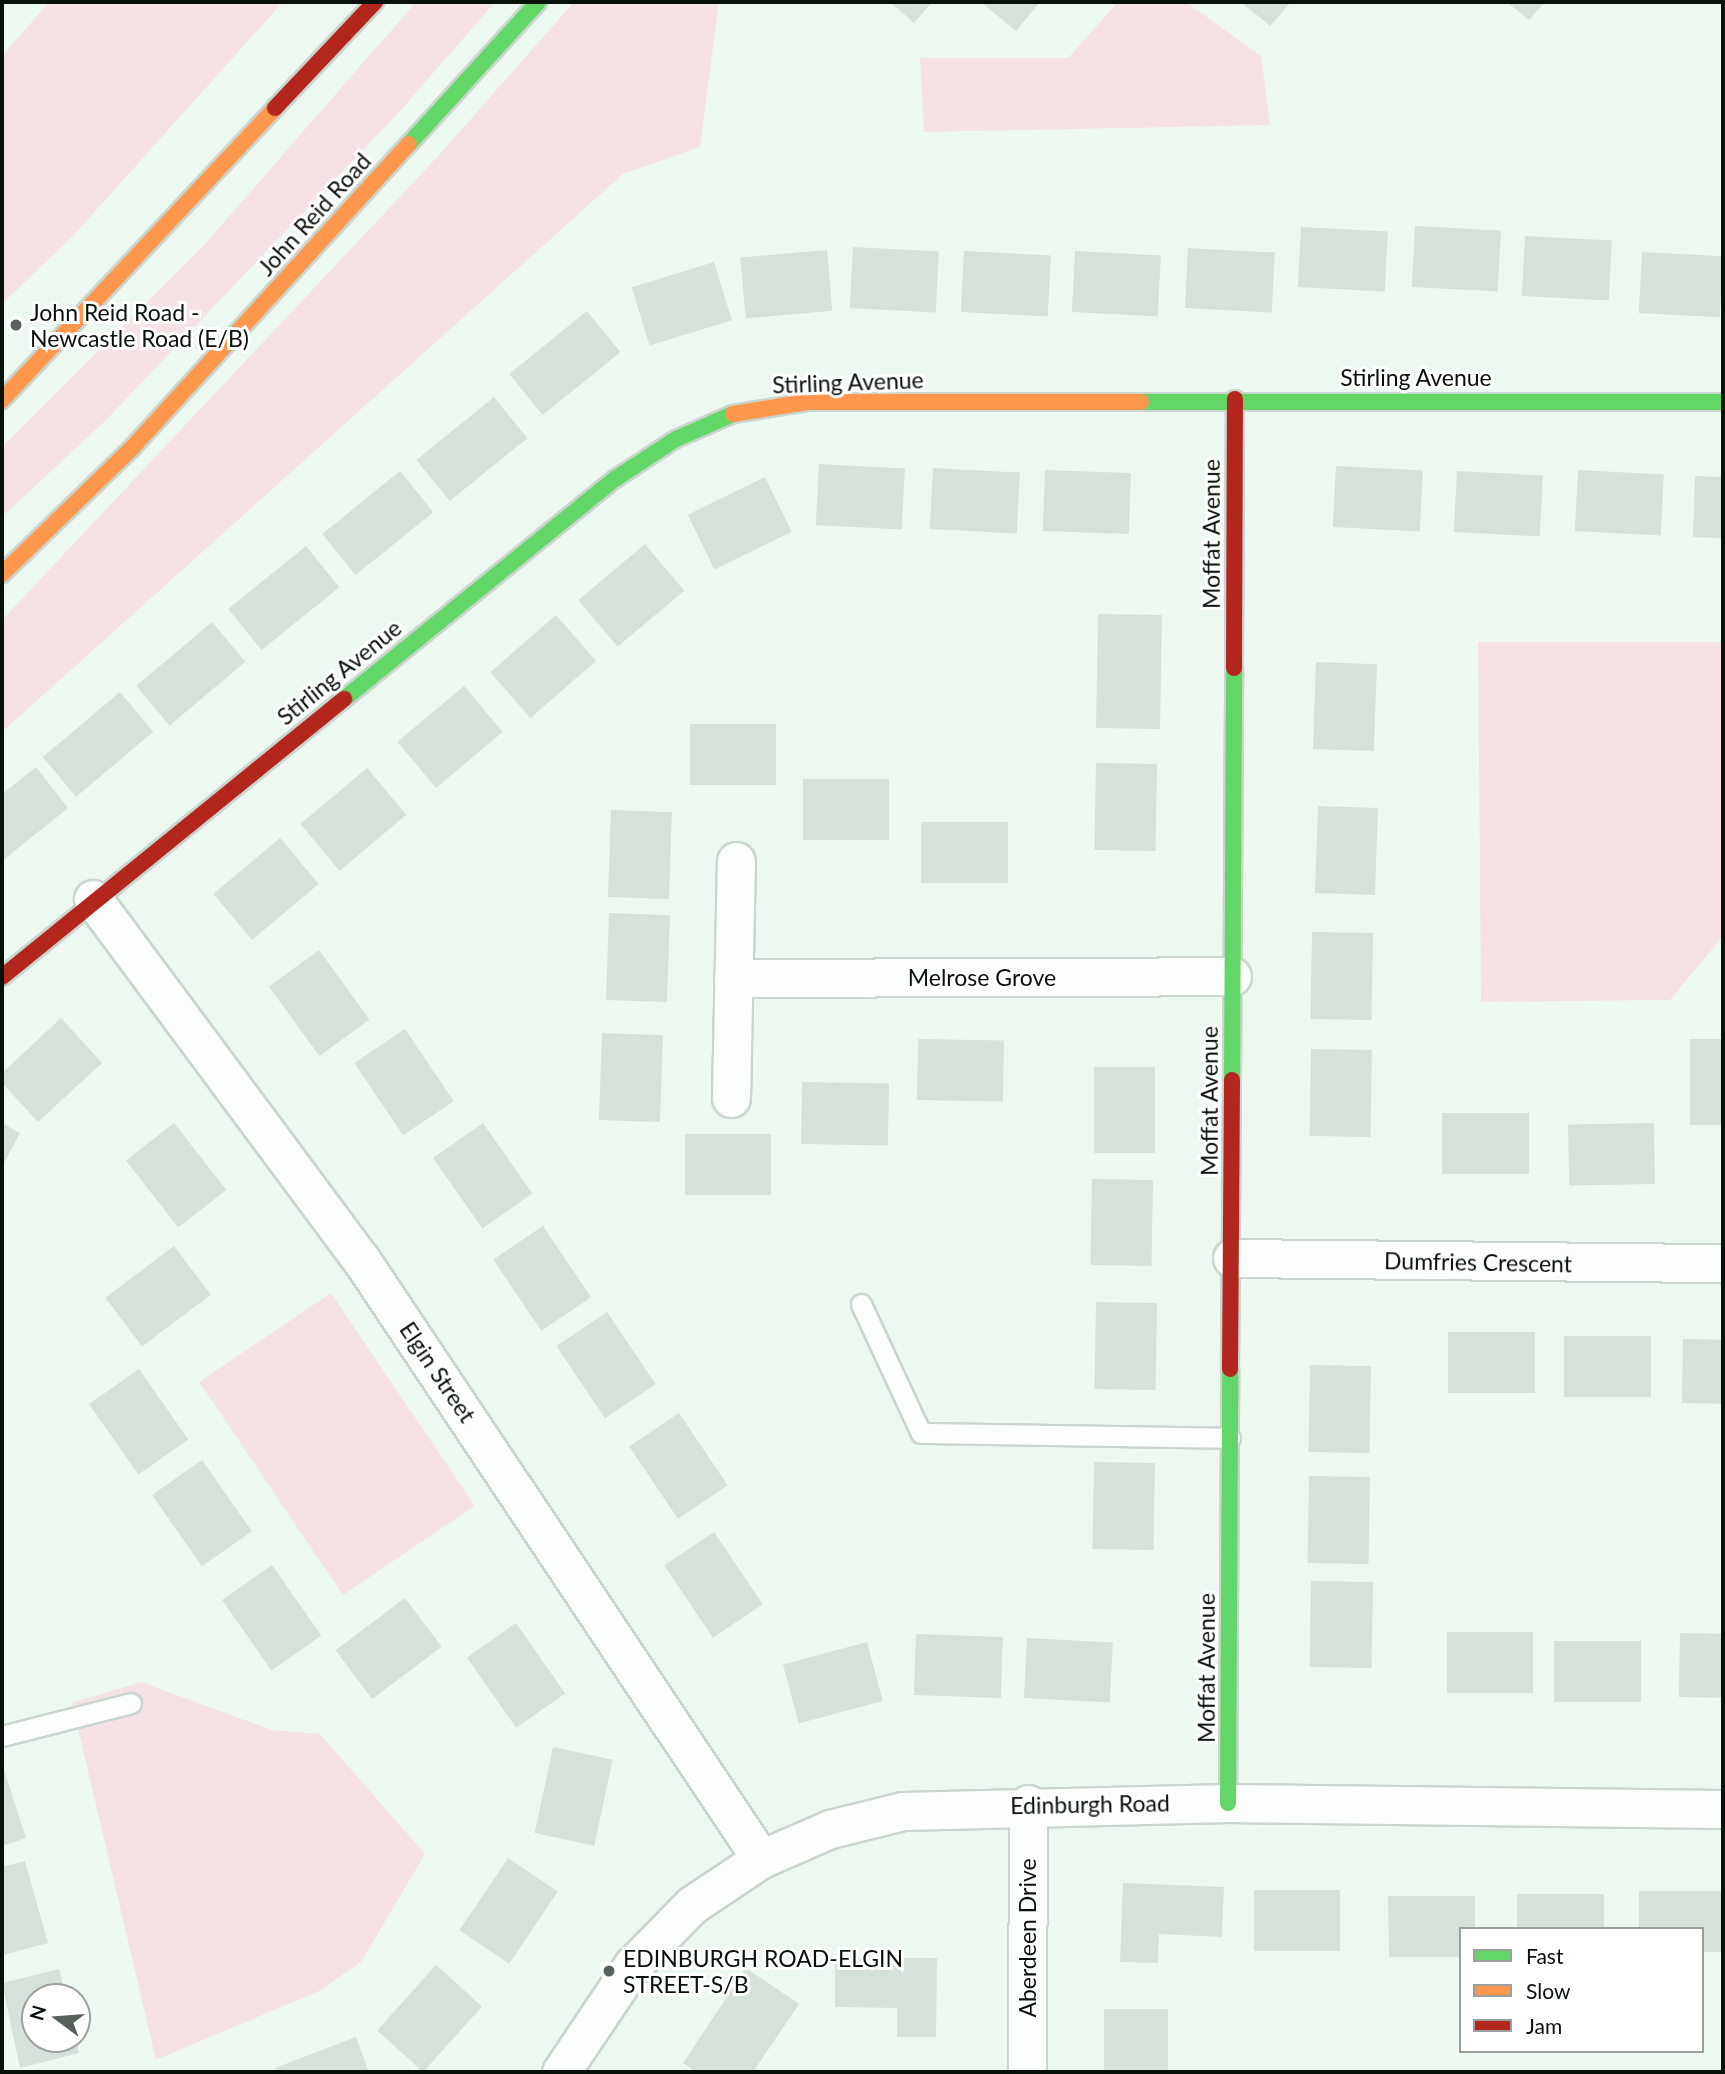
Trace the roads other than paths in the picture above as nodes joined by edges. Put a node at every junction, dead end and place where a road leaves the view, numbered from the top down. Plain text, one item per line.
1 (375, 2) edge
2 (538, 2) edge
3 (1235, 399) junction
4 (2, 400) edge
5 (1723, 402) edge
6 (2, 574) edge
7 (736, 861) dead end
8 (93, 900) junction
9 (1232, 976) junction
10 (2, 977) edge
11 (733, 978) junction
12 (731, 1098) dead end
13 (1232, 1258) junction
14 (1723, 1263) edge
15 (861, 1304) dead end
16 (1230, 1438) junction
17 (131, 1703) dead end
18 (2, 1736) edge
19 (1228, 1803) junction
20 (1028, 1804) junction
21 (1723, 1809) edge
22 (761, 1859) junction
23 (561, 2072) edge
24 (1027, 2072) edge

1 - 4 main road
2 - 6 main road, John Reid Road
3 - 5 main road, Stirling Avenue
3 - 8 main road, Stirling Avenue
3 - 9 main road, Moffat Avenue
7 - 11 street
8 - 10 main road, Stirling Avenue
8 - 22 street, Elgin Street
9 - 11 street, Melrose Grove
9 - 13 main road, Moffat Avenue
11 - 12 street
13 - 14 street, Dumfries Crescent
13 - 16 main road, Moffat Avenue
15 - 16 lane
16 - 19 main road, Moffat Avenue
17 - 18 lane
19 - 20 street, Edinburgh Road
19 - 21 street, Edinburgh Road
20 - 22 street, Edinburgh Road
20 - 24 street, Aberdeen Drive
22 - 23 street, Edinburgh Road

